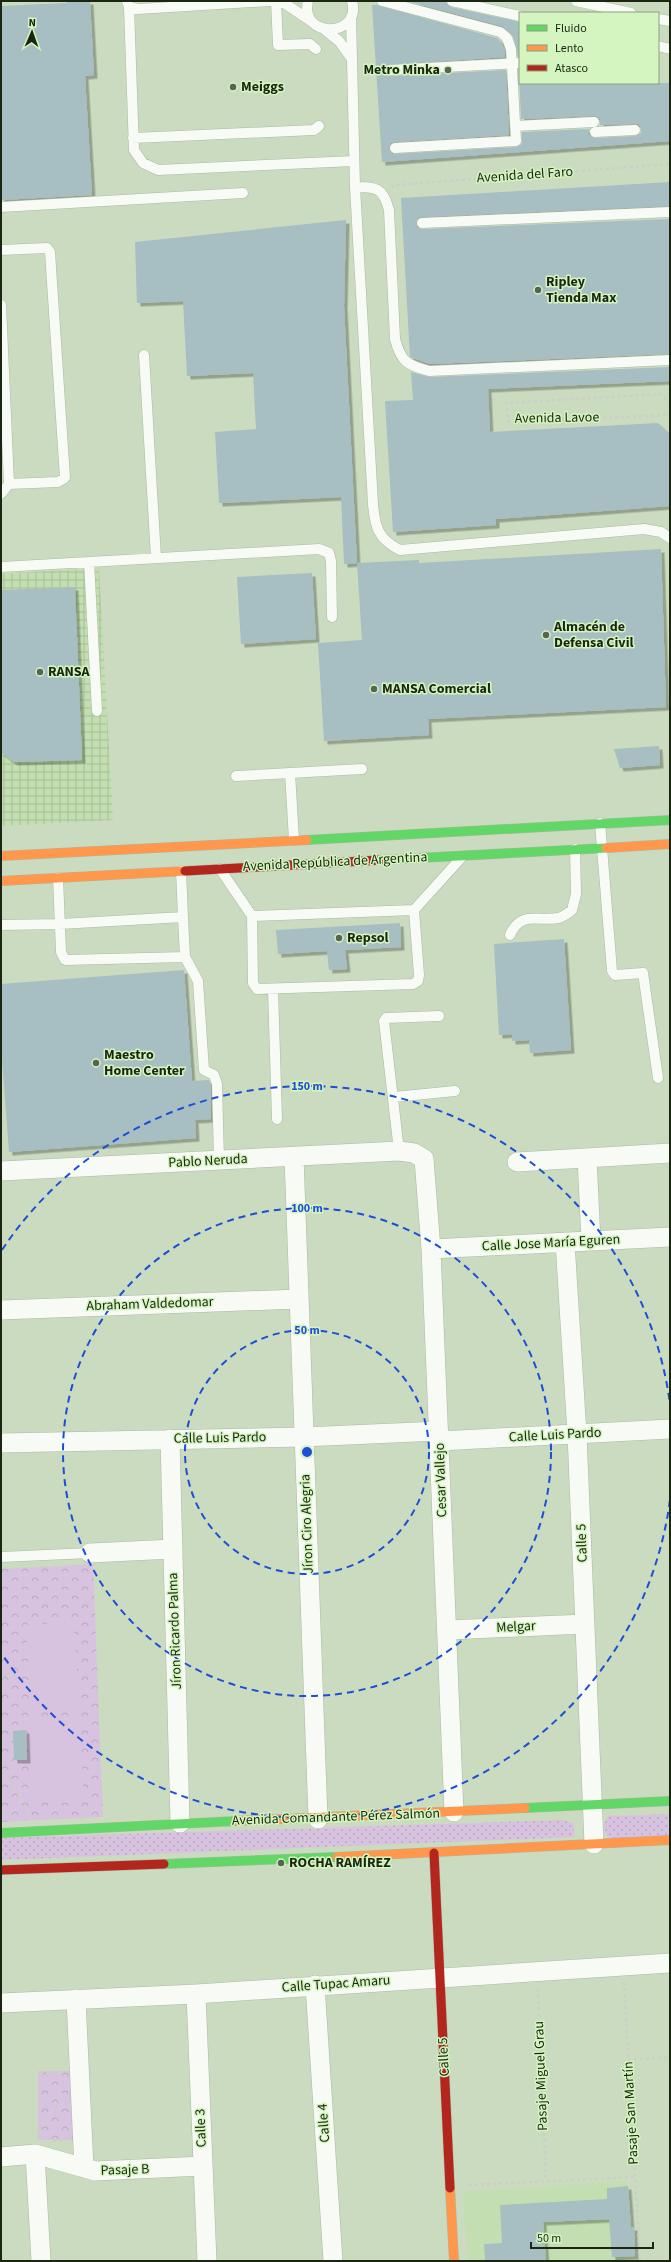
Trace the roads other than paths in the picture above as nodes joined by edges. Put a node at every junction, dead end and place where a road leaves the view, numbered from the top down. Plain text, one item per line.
1 (154, 1) edge
2 (270, 1) edge
3 (276, 1) edge
4 (281, 1) edge
5 (308, 1) edge
6 (352, 1) edge
7 (382, 1) edge
8 (452, 1) edge
9 (576, 1) edge
10 (128, 4) edge
11 (169, 8) junction
12 (626, 12) edge
13 (519, 16) edge
14 (351, 17) junction
15 (659, 19) edge
16 (670, 21) edge
17 (313, 22) junction
18 (324, 29) junction
19 (659, 46) edge
20 (670, 49) edge
21 (316, 50) dead end
22 (352, 59) junction
23 (516, 63) edge
24 (390, 70) dead end
25 (594, 122) dead end
26 (320, 126) dead end
27 (515, 126) junction
28 (635, 130) dead end
29 (594, 132) dead end
30 (133, 138) junction
31 (394, 148) dead end
32 (354, 161) junction
33 (355, 187) junction
34 (243, 193) dead end
35 (1, 207) edge
36 (670, 212) edge
37 (422, 223) dead end
38 (1, 250) edge
39 (1, 305) edge
40 (144, 355) dead end
41 (670, 360) edge
42 (9, 484) junction
43 (1, 494) edge
44 (670, 538) edge
45 (156, 558) junction
46 (88, 562) junction
47 (1, 567) edge
48 (332, 617) dead end
49 (97, 711) dead end
50 (362, 769) dead end
51 (290, 773) junction
52 (236, 776) dead end
53 (670, 820) edge
54 (600, 823) junction
55 (294, 840) junction
56 (670, 844) edge
57 (602, 848) junction
58 (575, 849) junction
59 (463, 855) junction
60 (1, 856) edge
61 (220, 869) junction
62 (181, 871) junction
63 (58, 878) junction
64 (1, 881) edge
65 (414, 910) junction
66 (252, 916) junction
67 (183, 917) junction
68 (60, 924) junction
69 (1, 925) edge
70 (510, 935) dead end
71 (185, 958) junction
72 (273, 989) junction
73 (440, 1016) dead end
74 (658, 1078) dead end
75 (455, 1092) dead end
76 (394, 1097) junction
77 (276, 1119) dead end
78 (406, 1152) junction
79 (670, 1153) edge
80 (294, 1157) junction
81 (587, 1158) junction
82 (219, 1160) junction
83 (517, 1162) dead end
84 (1, 1171) edge
85 (670, 1237) edge
86 (591, 1241) junction
87 (565, 1242) junction
88 (431, 1249) junction
89 (299, 1299) junction
90 (1, 1310) edge
91 (670, 1429) edge
92 (577, 1434) junction
93 (440, 1436) junction
94 (304, 1437) junction
95 (170, 1438) junction
96 (1, 1444) edge
97 (173, 1549) junction
98 (90, 1553) joint
99 (1, 1557) edge
100 (585, 1624) junction
101 (448, 1630) junction
102 (670, 1801) edge
103 (591, 1805) junction
104 (454, 1812) junction
105 (318, 1819) junction
106 (180, 1823) junction
107 (1, 1833) edge
108 (670, 1840) edge
109 (594, 1844) junction
110 (434, 1853) junction
111 (1, 1870) edge
112 (670, 1963) edge
113 (440, 1976) junction
114 (315, 1985) junction
115 (196, 1994) junction
116 (76, 1999) junction
117 (1, 2003) edge
118 (35, 2147) junction
119 (1, 2157) edge
120 (203, 2166) junction
121 (84, 2168) junction
122 (41, 2261) edge
123 (207, 2261) edge
124 (333, 2261) edge
125 (454, 2261) edge

1 - 11 lane
2 - 11 lane
3 - 21 lane
4 - 17 lane
5 - 17 lane
6 - 14 lane
7 - 23 lane
8 - 13 lane
9 - 12 lane
10 - 11 lane
10 - 30 lane
14 - 18 lane
14 - 22 lane
15 - 16 lane
17 - 18 lane
18 - 22 lane
19 - 20 lane
22 - 32 lane
23 - 24 lane
23 - 27 lane
25 - 27 lane
26 - 30 lane
27 - 31 lane
28 - 29 lane
30 - 32 lane
32 - 33 lane
33 - 41 lane
33 - 44 lane
34 - 35 lane
36 - 37 lane
38 - 42 lane
39 - 42 lane
40 - 45 lane
42 - 43 lane
45 - 46 lane
45 - 48 lane
46 - 47 lane
46 - 49 lane
50 - 51 lane
51 - 52 lane
51 - 55 lane
53 - 54 main road, Avenida República de Argentina
54 - 55 main road, Avenida República de Argentina
54 - 57 lane
55 - 60 main road, Avenida República de Argentina
56 - 57 main road, Avenida República de Argentina
57 - 58 main road, Avenida República de Argentina
57 - 74 lane
58 - 59 main road, Avenida República de Argentina
58 - 70 lane
59 - 61 main road, Avenida República de Argentina
59 - 65 lane
61 - 62 main road, Avenida República de Argentina
61 - 66 lane
62 - 63 main road, Avenida República de Argentina
62 - 67 lane
63 - 64 main road, Avenida República de Argentina
63 - 68 lane
65 - 66 lane
65 - 72 lane
66 - 72 lane
67 - 68 lane
67 - 71 lane
68 - 69 lane
68 - 71 lane
71 - 82 lane
72 - 77 lane
73 - 76 lane
75 - 76 lane
76 - 78 lane
78 - 80 street, Pablo Neruda
78 - 88 street, Cesar Vallejo
79 - 81 street
80 - 82 street, Pablo Neruda
80 - 89 street, Jíron Ciro Alegria
81 - 83 street
81 - 86 street
82 - 84 street, Pablo Neruda
85 - 86 street, Calle Jose María Eguren
86 - 87 street, Calle Jose María Eguren
87 - 88 street, Calle Jose María Eguren
87 - 92 street, Calle 5
88 - 93 street, Cesar Vallejo
89 - 90 street, Abraham Valdedomar
89 - 94 street, Jíron Ciro Alegria
91 - 92 street, Calle Luis Pardo
92 - 93 street, Calle Luis Pardo
92 - 100 street, Calle 5
93 - 94 street, Calle Luis Pardo
93 - 101 street, Cesar Vallejo
94 - 95 street, Calle Luis Pardo
94 - 105 street, Jíron Ciro Alegria
95 - 96 street, Calle Luis Pardo
95 - 97 street, Jíron Ricardo Palma
97 - 98 street
97 - 106 street, Jíron Ricardo Palma
98 - 99 lane
100 - 101 street, Melgar
100 - 103 street, Calle 5
101 - 104 street, Cesar Vallejo
102 - 103 main road, Avenida Comandante Pérez Salmón
103 - 104 main road, Avenida Comandante Pérez Salmón
103 - 109 street, Calle 5
104 - 105 main road, Avenida Comandante Pérez Salmón
105 - 106 main road, Avenida Comandante Pérez Salmón
106 - 107 main road, Avenida Comandante Pérez Salmón
108 - 109 main road
109 - 110 main road
110 - 111 main road
110 - 113 main road, Calle 5
112 - 113 street, Calle Tupac Amaru
113 - 114 street, Calle Tupac Amaru
113 - 125 main road, Calle 5
114 - 115 street, Calle Tupac Amaru
114 - 124 street, Calle 4
115 - 116 street, Calle Tupac Amaru
115 - 120 street, Calle 3
116 - 117 street, Calle Tupac Amaru
116 - 121 street
118 - 119 street, Pasaje B
118 - 121 street, Pasaje B
118 - 122 street
120 - 121 street, Pasaje B
120 - 123 street, Calle 3

